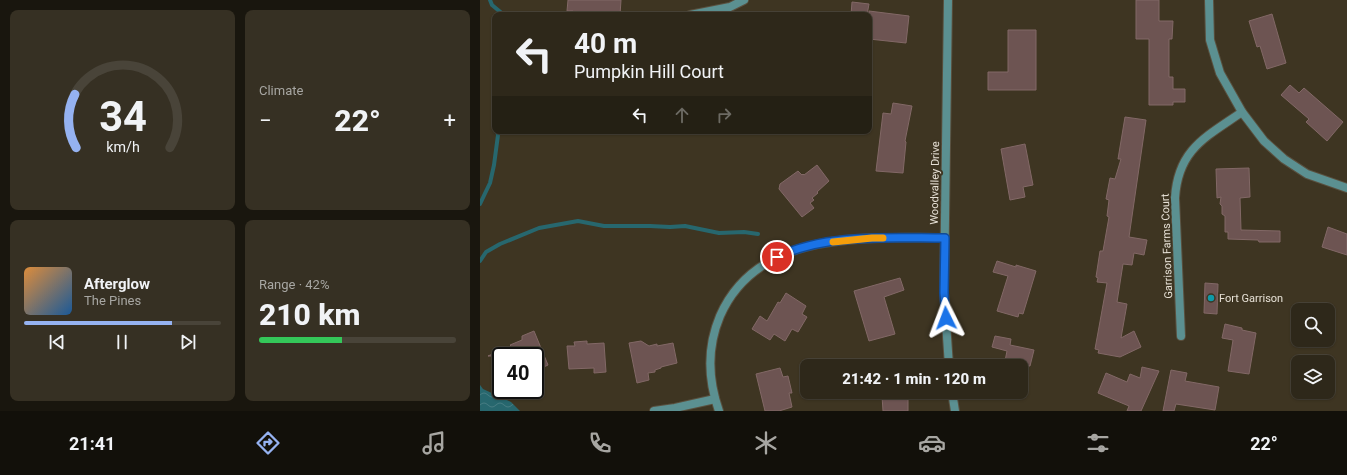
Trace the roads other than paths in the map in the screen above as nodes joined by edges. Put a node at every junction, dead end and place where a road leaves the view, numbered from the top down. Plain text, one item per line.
1 (744, 0) edge
2 (948, 0) edge
3 (1209, 0) edge
4 (705, 12) edge
5 (1242, 112) junction
6 (1347, 188) edge
7 (945, 238) junction
8 (1181, 336) dead end
9 (949, 359) edge
10 (715, 399) junction
11 (953, 399) edge
12 (654, 411) edge
13 (719, 411) edge
14 (955, 411) edge

1 - 4 street
2 - 7 street, Woodvalley Drive
3 - 5 street
5 - 6 street
5 - 8 street, Garrison Farms Court
7 - 9 street, Woodvalley Drive
7 - 10 street
10 - 12 street
10 - 13 street
11 - 14 street

